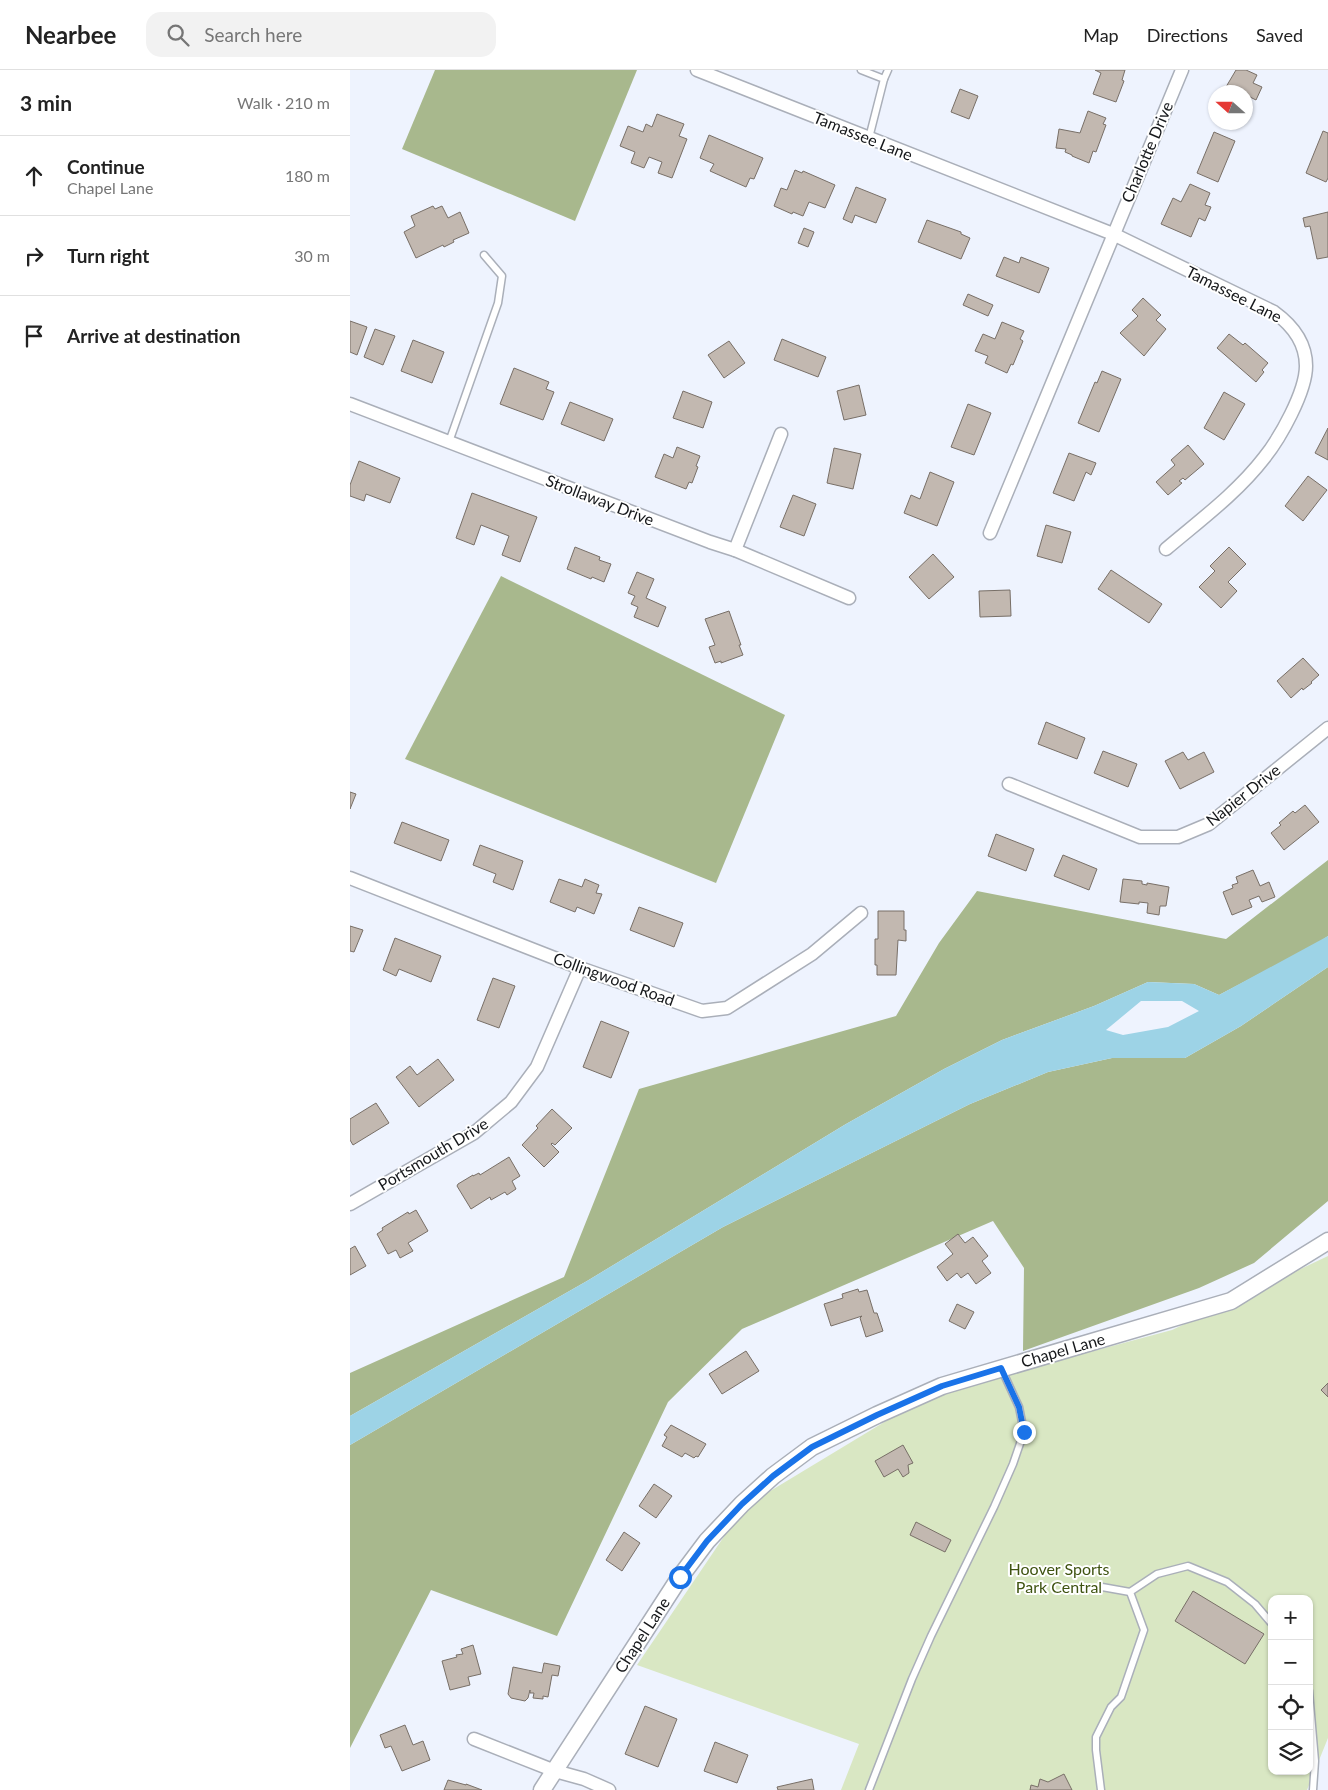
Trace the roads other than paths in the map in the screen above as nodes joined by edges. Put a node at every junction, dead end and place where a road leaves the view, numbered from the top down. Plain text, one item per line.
1 (697, 70) edge
2 (861, 70) edge
3 (888, 70) edge
4 (1182, 70) edge
5 (884, 79) junction
6 (869, 138) junction
7 (1113, 234) junction
8 (484, 255) dead end
9 (350, 404) edge
10 (781, 434) dead end
11 (449, 442) junction
12 (990, 533) dead end
13 (735, 550) junction
14 (1166, 550) dead end
15 (849, 598) dead end
16 (1328, 728) edge
17 (1009, 784) dead end
18 (350, 878) edge
19 (861, 913) dead end
20 (580, 968) junction
21 (350, 1204) edge
22 (1328, 1241) edge
23 (1001, 1368) junction
24 (1102, 1587) dead end
25 (1130, 1592) junction
26 (1268, 1619) edge
27 (1312, 1730) edge
28 (474, 1738) dead end
29 (555, 1771) junction
30 (542, 1790) edge
31 (608, 1790) edge
32 (869, 1790) edge
33 (1101, 1790) edge
34 (1313, 1790) edge

1 - 6 street, Tamassee Lane
2 - 5 lane
3 - 5 lane
4 - 7 street, Charlotte Drive
5 - 6 lane
6 - 7 street, Tamassee Lane
7 - 12 street
7 - 14 street, Tamassee Lane
8 - 11 lane
9 - 11 street, Strollaway Drive
10 - 13 street
11 - 13 street, Strollaway Drive
13 - 15 street, Strollaway Drive
16 - 17 street, Napier Drive
18 - 20 street, Collingwood Road
19 - 20 street, Collingwood Road
20 - 21 street, Portsmouth Drive
22 - 23 street, Chapel Lane
23 - 29 street, Chapel Lane
23 - 32 lane
24 - 25 lane
25 - 26 lane
25 - 33 lane
27 - 34 lane
28 - 29 street
29 - 30 street, Chapel Lane
29 - 31 street

